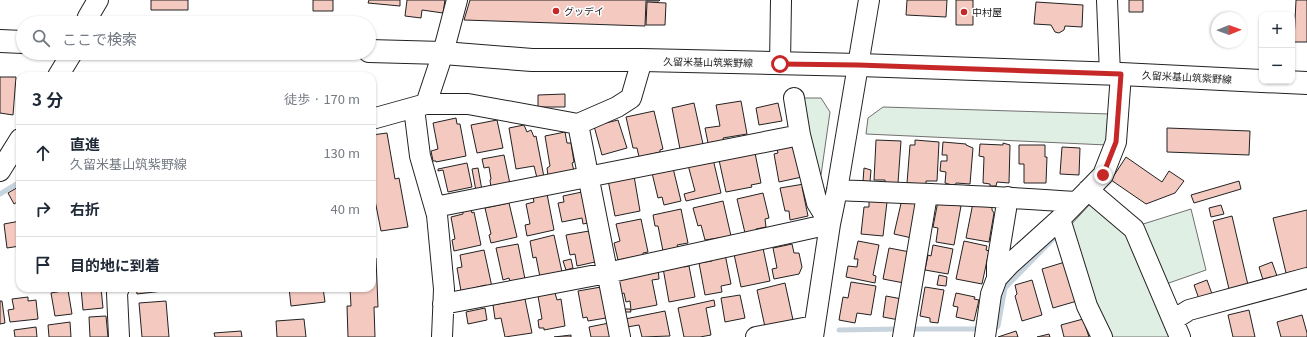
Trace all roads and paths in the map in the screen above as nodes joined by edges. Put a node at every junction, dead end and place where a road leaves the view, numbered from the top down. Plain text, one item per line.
1 (98, 0) edge
2 (457, 0) edge
3 (781, 0) edge
4 (869, 0) edge
5 (1108, 0) edge
6 (88, 16) edge
7 (0, 41) edge
8 (16, 42) edge
9 (376, 51) edge
10 (442, 53) junction
11 (68, 60) edge
12 (642, 60) junction
13 (780, 64) junction
14 (858, 65) junction
15 (60, 72) edge
16 (1116, 74) junction
17 (1259, 81) edge
18 (1295, 82) edge
19 (1307, 83) edge
20 (794, 98) dead end
21 (420, 106) junction
22 (376, 118) edge
23 (578, 124) junction
24 (800, 135) junction
25 (16, 146) edge
26 (0, 172) edge
27 (588, 176) junction
28 (837, 190) junction
29 (927, 195) junction
30 (1082, 196) junction
31 (1008, 197) junction
32 (435, 207) junction
33 (1060, 219) junction
34 (830, 224) junction
35 (607, 273) junction
36 (997, 278) junction
37 (1307, 278) edge
38 (117, 292) edge
39 (443, 304) junction
40 (1176, 328) edge
41 (813, 331) edge
42 (119, 337) edge
43 (442, 337) edge
44 (620, 337) edge
45 (756, 337) edge
46 (903, 337) edge
47 (985, 337) edge
48 (1102, 337) edge

1 - 6 street
2 - 10 street
3 - 13 street
4 - 14 street
5 - 16 street
7 - 8 main road
9 - 10 main road, 久留米基山筑紫野線
10 - 12 main road, 久留米基山筑紫野線
10 - 21 street
11 - 15 street
12 - 13 main road, 久留米基山筑紫野線
12 - 23 street
13 - 14 main road, 久留米基山筑紫野線
14 - 16 main road, 久留米基山筑紫野線
14 - 28 street
16 - 17 main road, 久留米基山筑紫野線
16 - 30 street
18 - 19 main road, 久留米基山筑紫野線
20 - 24 street
21 - 22 street
21 - 23 street
21 - 32 street
23 - 27 street
24 - 27 street
24 - 34 street
25 - 26 street
27 - 32 street
27 - 35 street
28 - 29 street
28 - 34 street
29 - 31 street
29 - 46 street
30 - 31 street
30 - 33 street
30 - 40 street
31 - 36 street
32 - 39 street
33 - 36 street
33 - 48 street
34 - 35 street
34 - 41 street
35 - 39 street
35 - 44 street
36 - 47 street
37 - 40 street
38 - 42 street
39 - 43 street
41 - 45 street

